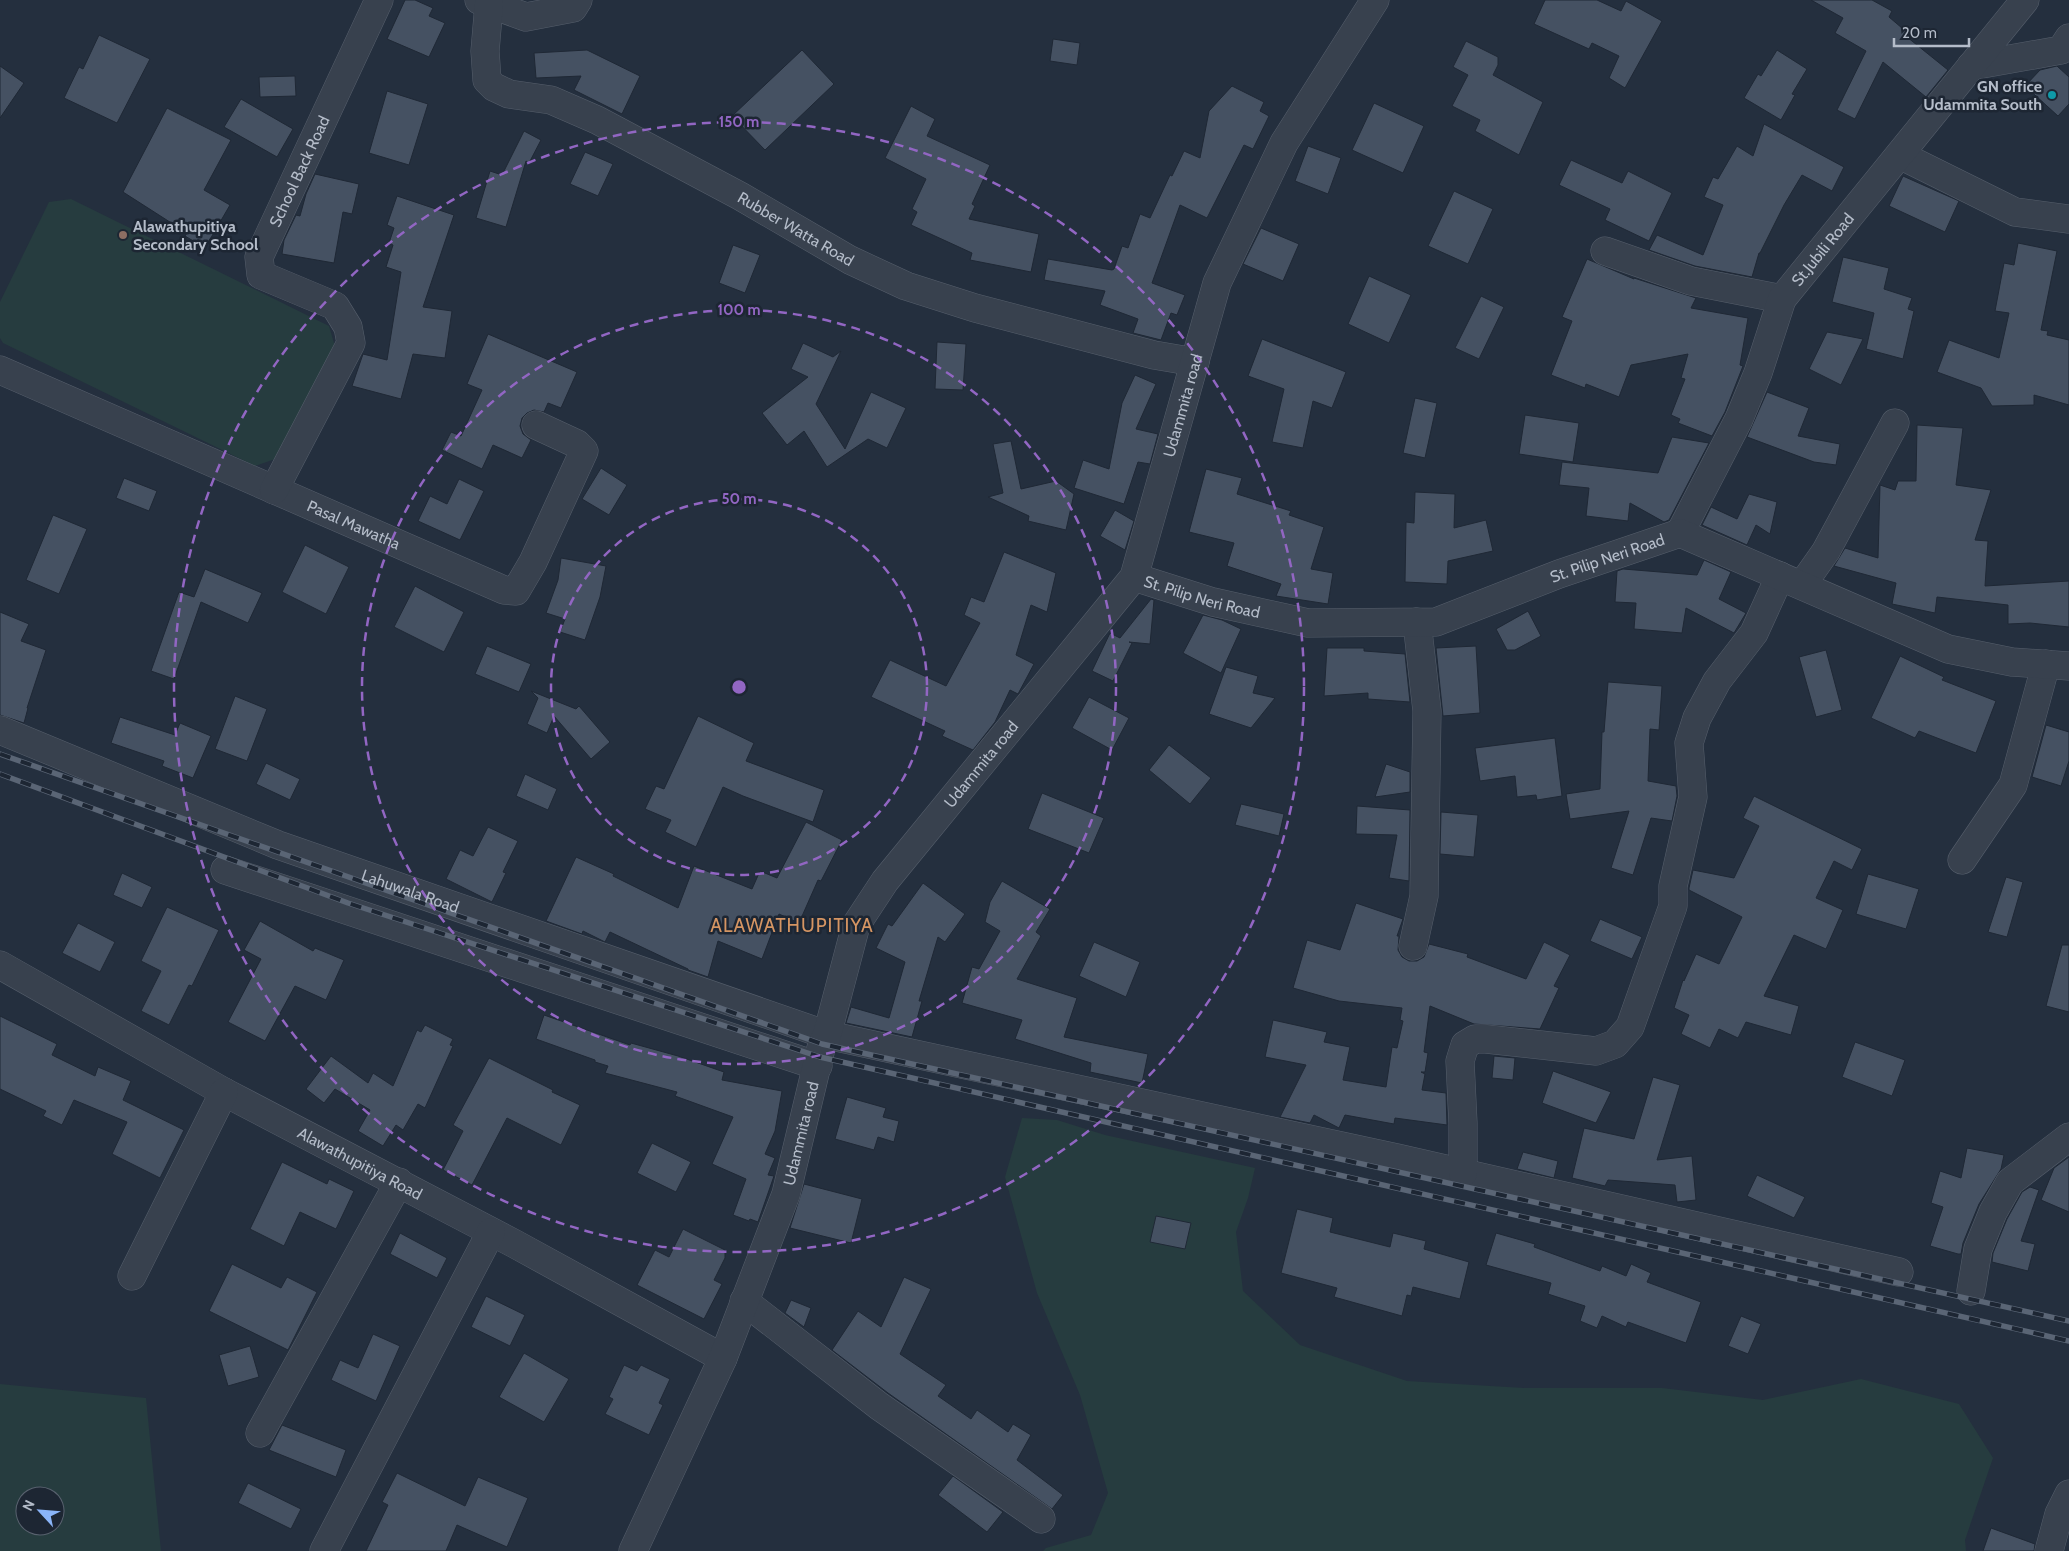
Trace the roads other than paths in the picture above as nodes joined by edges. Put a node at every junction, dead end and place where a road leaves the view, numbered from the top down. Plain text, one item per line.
1 (379, 0) edge
2 (578, 0) edge
3 (1375, 0) edge
4 (2025, 0) edge
5 (484, 2) edge
6 (2069, 38) edge
7 (1972, 66) junction
8 (1900, 155) junction
9 (2069, 219) edge
10 (1605, 251) dead end
11 (1782, 299) junction
12 (1195, 362) junction
13 (0, 370) edge
14 (1895, 423) dead end
15 (536, 425) dead end
16 (274, 490) junction
17 (1680, 533) junction
18 (1134, 576) junction
19 (1791, 580) junction
20 (1417, 622) junction
21 (2057, 665) edge
22 (0, 730) edge
23 (1962, 860) dead end
24 (225, 870) dead end
25 (1413, 946) dead end
26 (0, 965) edge
27 (828, 1035) junction
28 (818, 1066) junction
29 (224, 1092) junction
30 (2069, 1137) edge
31 (1463, 1173) junction
32 (399, 1182) junction
33 (491, 1232) junction
34 (1899, 1272) dead end
35 (132, 1276) dead end
36 (1971, 1291) dead end
37 (744, 1301) junction
38 (723, 1358) junction
39 (260, 1433) dead end
40 (2069, 1494) edge
41 (1041, 1519) dead end
42 (324, 1551) edge
43 (633, 1551) edge
44 (2049, 1551) edge

1 - 16 street, School Back Road
2 - 5 street
3 - 12 street, Udammita road
4 - 7 street, St.Jubili Road
5 - 12 street, Rubber Watta Road
6 - 7 street
7 - 8 street, St.Jubili Road
8 - 9 street
8 - 11 street, St.Jubili Road
10 - 11 street
11 - 17 street, St.Jubili Road
12 - 18 street, Udammita road
13 - 16 street, Pasal Mawatha
14 - 19 street
15 - 16 street, Pasal Mawatha
17 - 19 street, St. Pilip Neri Road
17 - 20 street, St. Pilip Neri Road
18 - 20 street, St. Pilip Neri Road
18 - 27 street, Udammita road
19 - 21 street, St. Pilip Neri Road
19 - 31 street
20 - 25 street
21 - 23 street
22 - 27 street, Lahuwala Road
24 - 28 street
26 - 29 street, Alawathupitiya Road
27 - 28 street, Udammita road
27 - 31 street, Lahuwala Road
28 - 37 street, Udammita road
29 - 32 street, Alawathupitiya Road
29 - 35 street
30 - 36 street
31 - 34 street, Lahuwala Road
32 - 33 street, Alawathupitiya Road
32 - 39 street
33 - 38 street, Alawathupitiya Road
33 - 42 street
37 - 38 street, Udammita road
37 - 41 street
38 - 43 street, Udammita road
40 - 44 street

